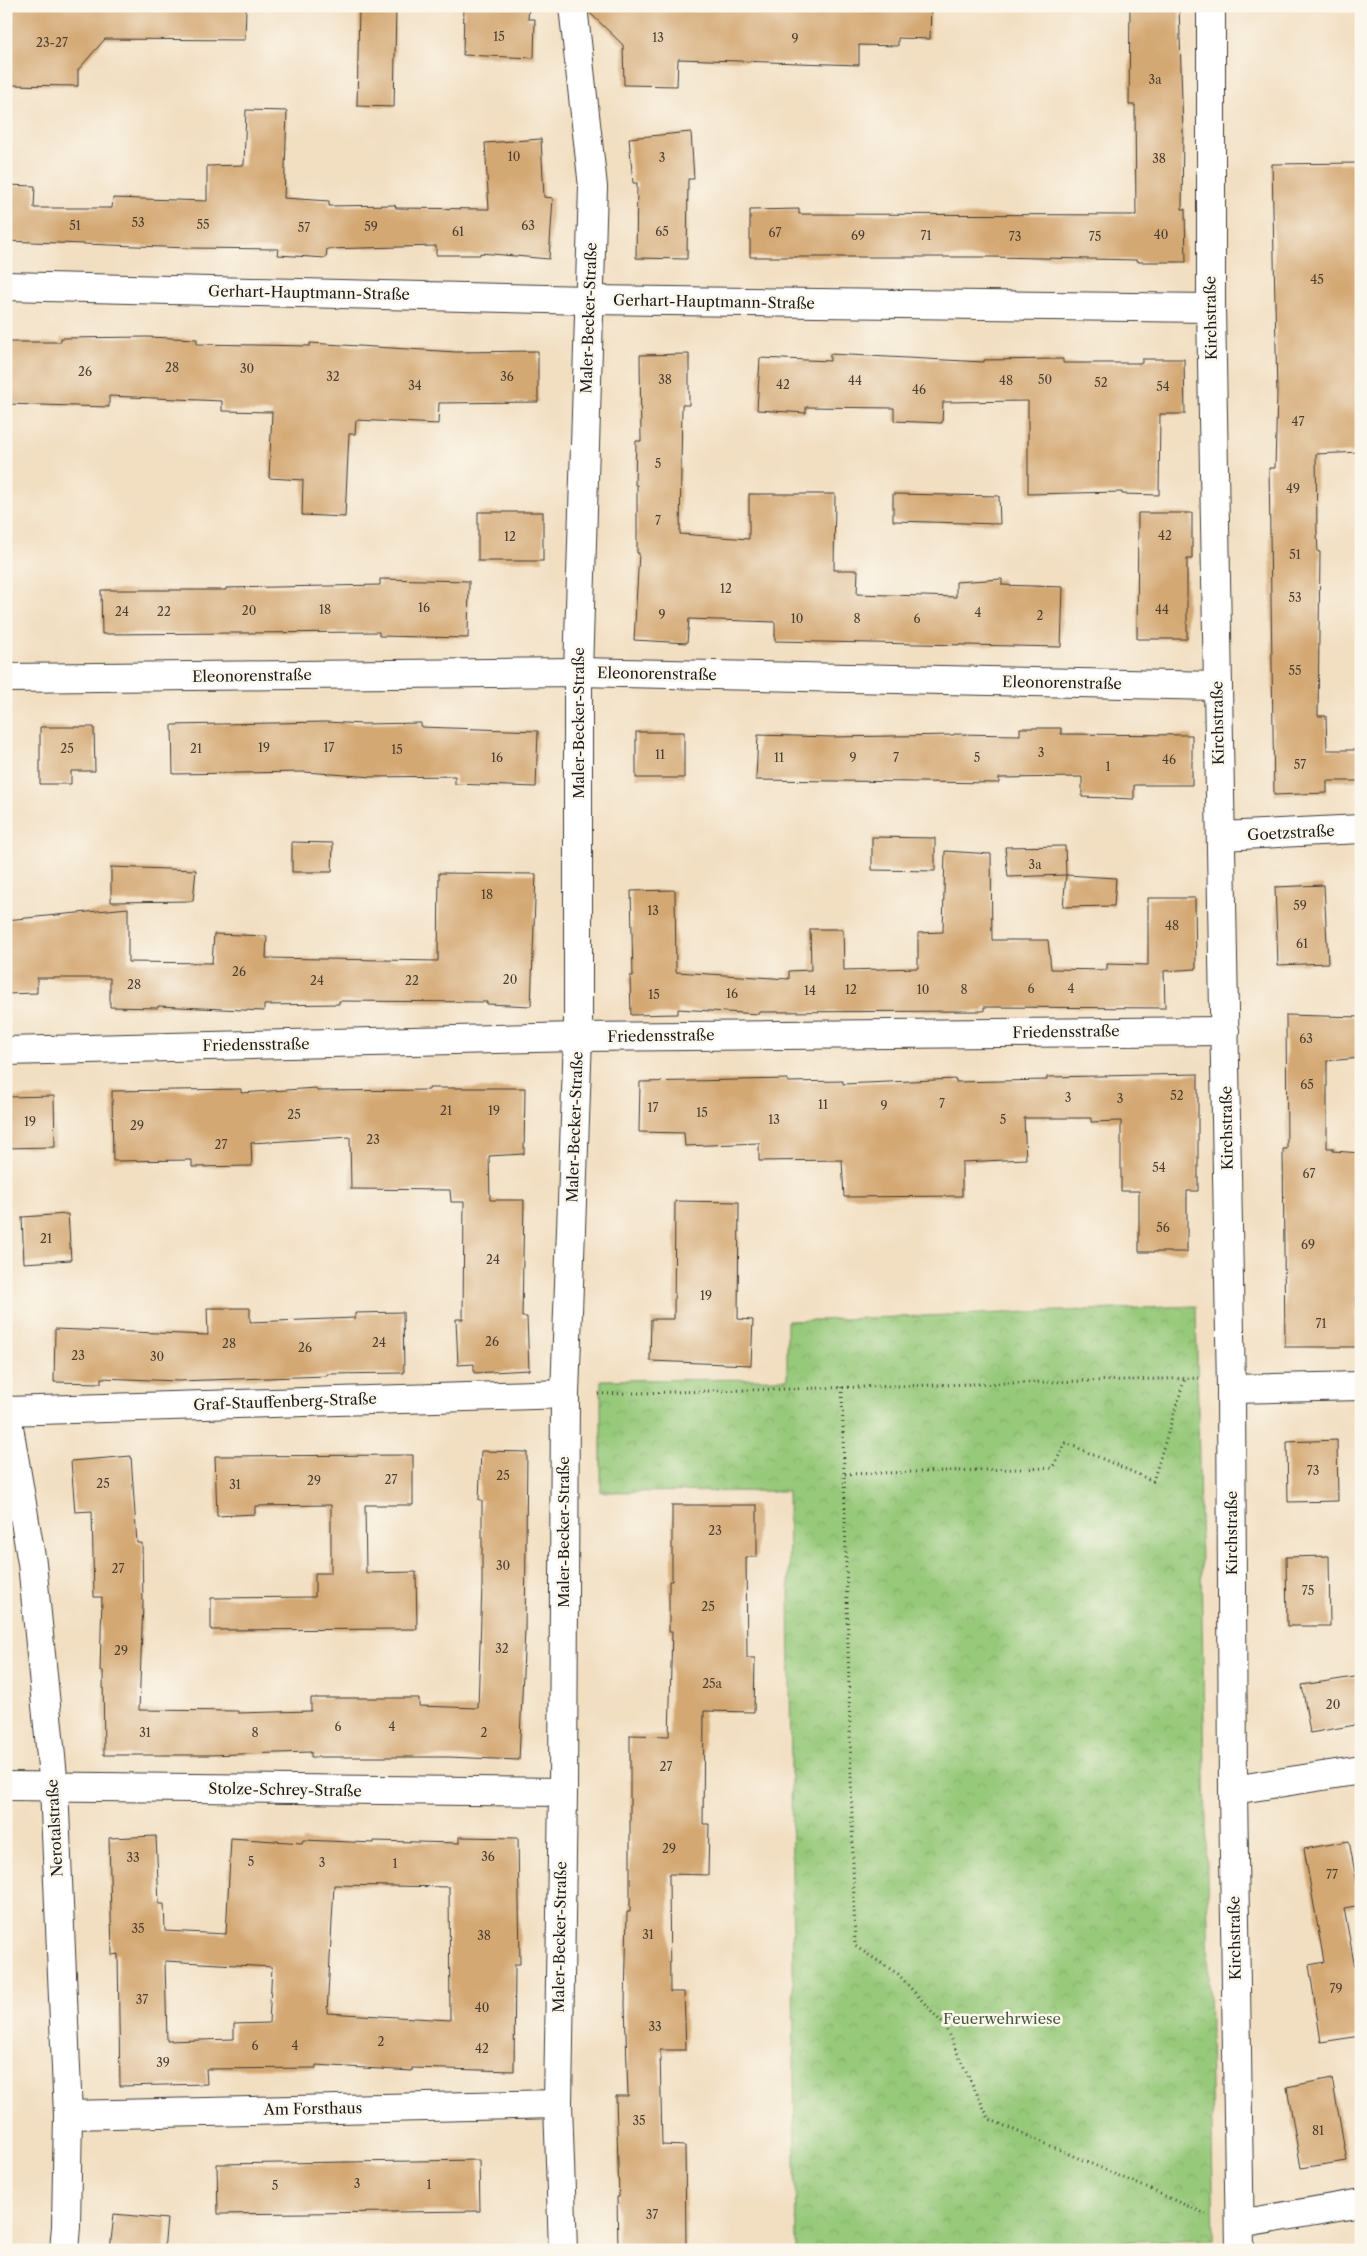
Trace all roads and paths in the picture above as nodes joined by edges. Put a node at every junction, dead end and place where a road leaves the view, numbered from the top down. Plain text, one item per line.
1 (573, 6) edge
2 (1211, 6) edge
3 (6, 286) edge
4 (589, 300) junction
5 (1211, 308) junction
6 (578, 672) junction
7 (6, 678) edge
8 (1217, 686) junction
9 (1361, 829) edge
10 (1220, 836) junction
11 (1225, 1031) junction
12 (578, 1037) junction
13 (6, 1051) edge
14 (1185, 1378) junction
15 (1197, 1378) dead end
16 (1361, 1386) edge
17 (842, 1387) junction
18 (1231, 1389) junction
19 (565, 1394) junction
20 (597, 1394) dead end
21 (6, 1410) edge
22 (845, 1474) junction
23 (1361, 1770) edge
24 (6, 1786) edge
25 (54, 1787) junction
26 (1233, 1790) junction
27 (563, 1792) junction
28 (558, 2104) junction
29 (68, 2115) junction
30 (1361, 2204) edge
31 (1240, 2230) edge
32 (64, 2250) edge
33 (563, 2250) edge

1 - 4 street, Maler-Becker-Straße
2 - 5 street, Kirchstraße
3 - 4 street, Gerhart-Hauptmann-Straße
4 - 5 street, Gerhart-Hauptmann-Straße
4 - 6 street, Maler-Becker-Straße
5 - 8 street, Kirchstraße
6 - 7 street, Eleonorenstraße
6 - 8 street, Eleonorenstraße
6 - 12 street, Maler-Becker-Straße
8 - 10 street, Kirchstraße
9 - 10 street, Goetzstraße
10 - 11 street, Kirchstraße
11 - 12 street, Friedensstraße
11 - 18 street, Kirchstraße
12 - 13 street, Friedensstraße
12 - 19 street, Maler-Becker-Straße
14 - 15 path
14 - 17 path
14 - 22 path
16 - 18 street
17 - 20 path
17 - 22 path
18 - 26 street, Kirchstraße
19 - 21 street, Graf-Stauffenberg-Straße
19 - 27 street, Maler-Becker-Straße
21 - 25 street, Nerotalstraße
22 - 31 path
23 - 26 street
24 - 25 street, Stolze-Schrey-Straße
25 - 27 street, Stolze-Schrey-Straße
25 - 29 street, Nerotalstraße
26 - 31 street, Kirchstraße
27 - 28 street, Maler-Becker-Straße
28 - 29 street, Am Forsthaus
28 - 33 street, Maler-Becker-Straße
29 - 32 street, Nerotalstraße
30 - 31 street

